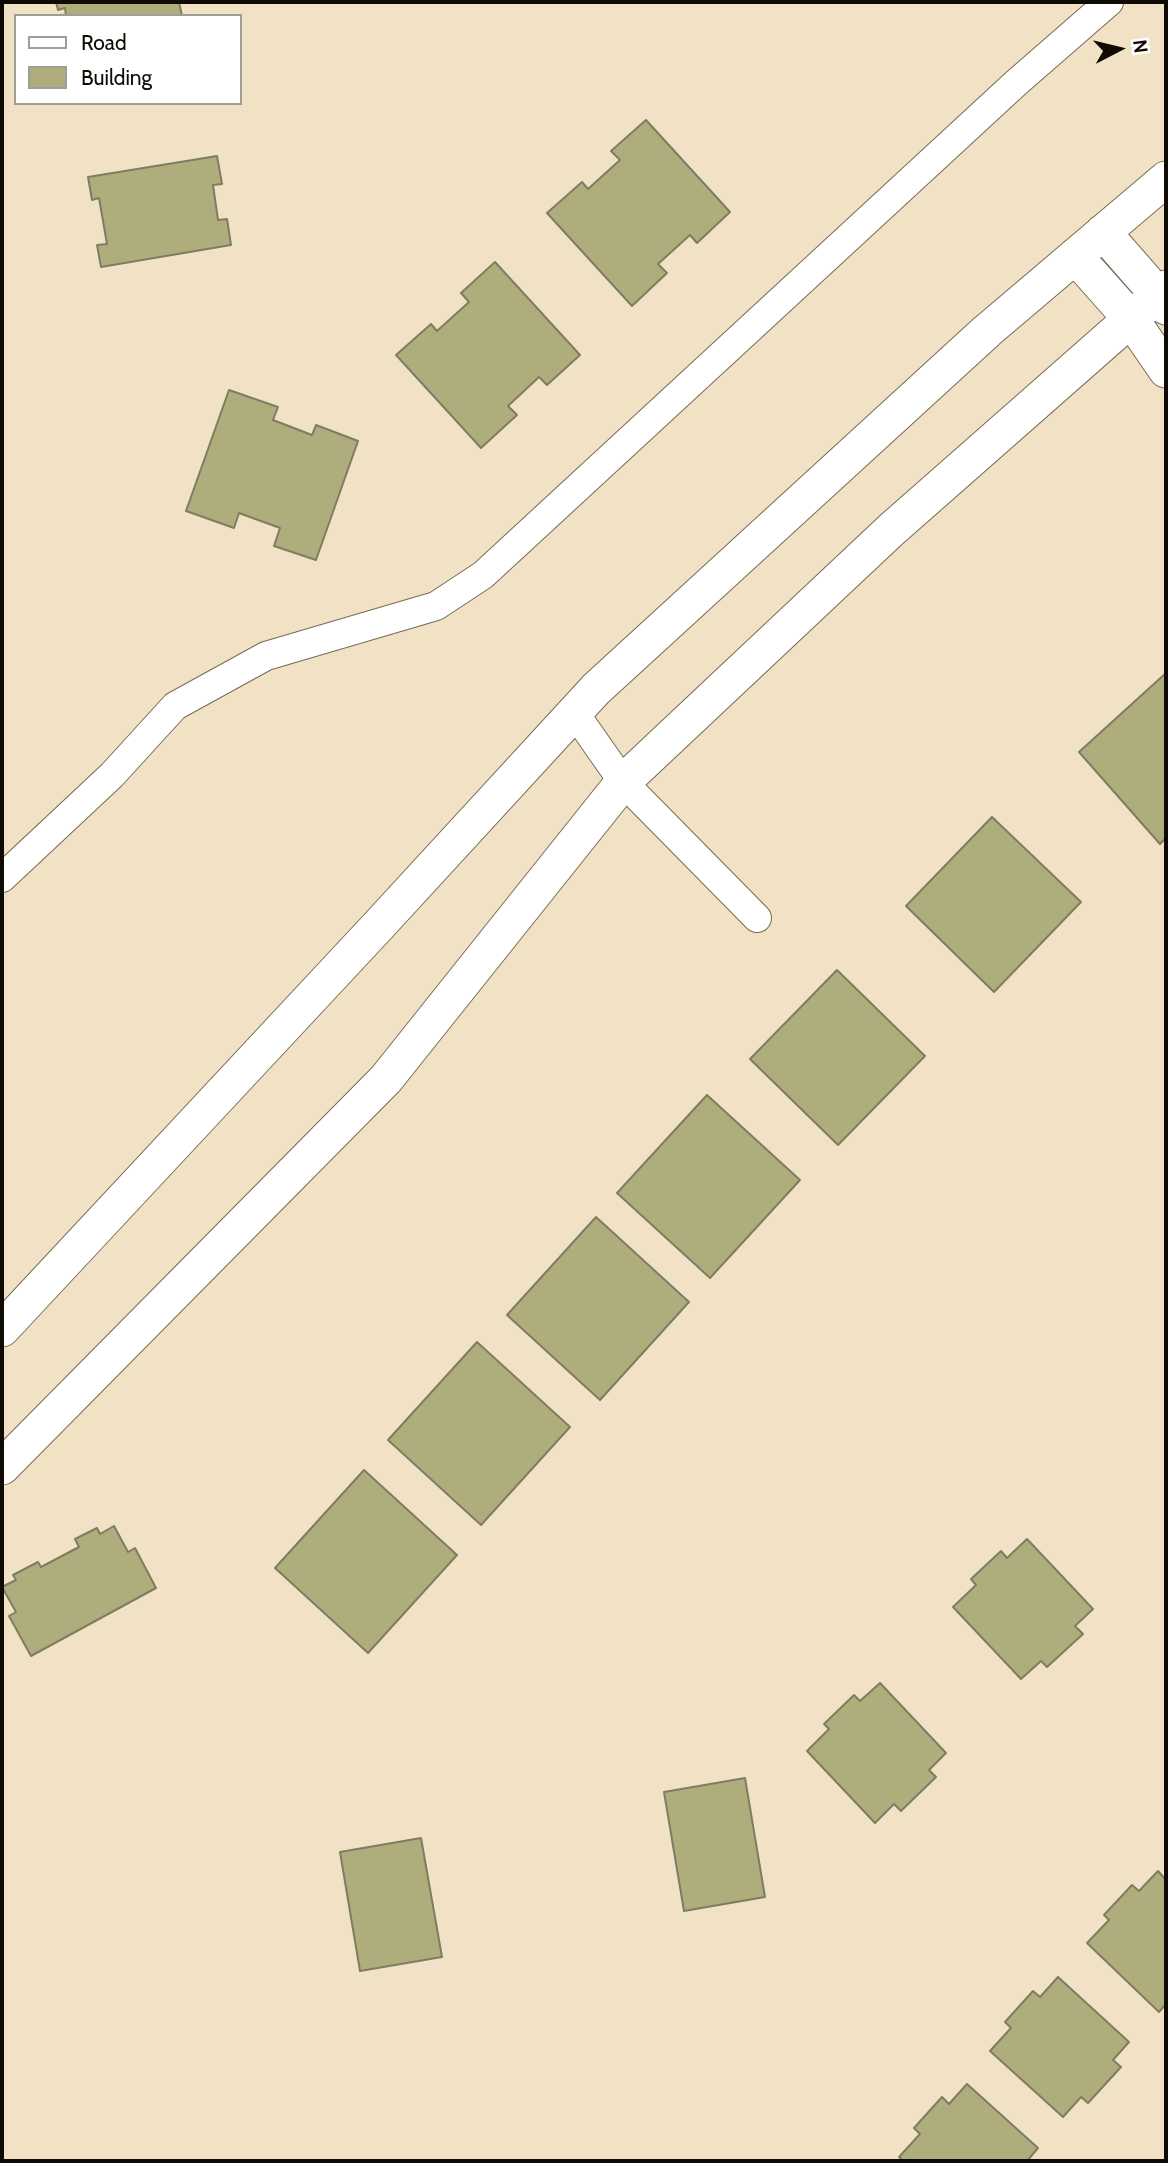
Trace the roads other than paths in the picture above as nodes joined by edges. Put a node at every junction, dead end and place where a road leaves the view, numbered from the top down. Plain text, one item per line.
1 (1109, 2) edge
2 (1166, 179) edge
3 (1103, 232) junction
4 (1075, 256) junction
5 (1164, 297) edge
6 (1131, 319) junction
7 (1166, 370) edge
8 (574, 712) junction
9 (623, 782) junction
10 (2, 878) edge
11 (757, 918) dead end
12 (2, 1329) edge
13 (2, 1467) edge

1 - 10 street
2 - 3 street
3 - 4 street
3 - 5 street
4 - 6 street
4 - 8 street
5 - 6 street
6 - 7 street
6 - 9 street
8 - 9 street
8 - 12 street
9 - 11 street
9 - 13 street

